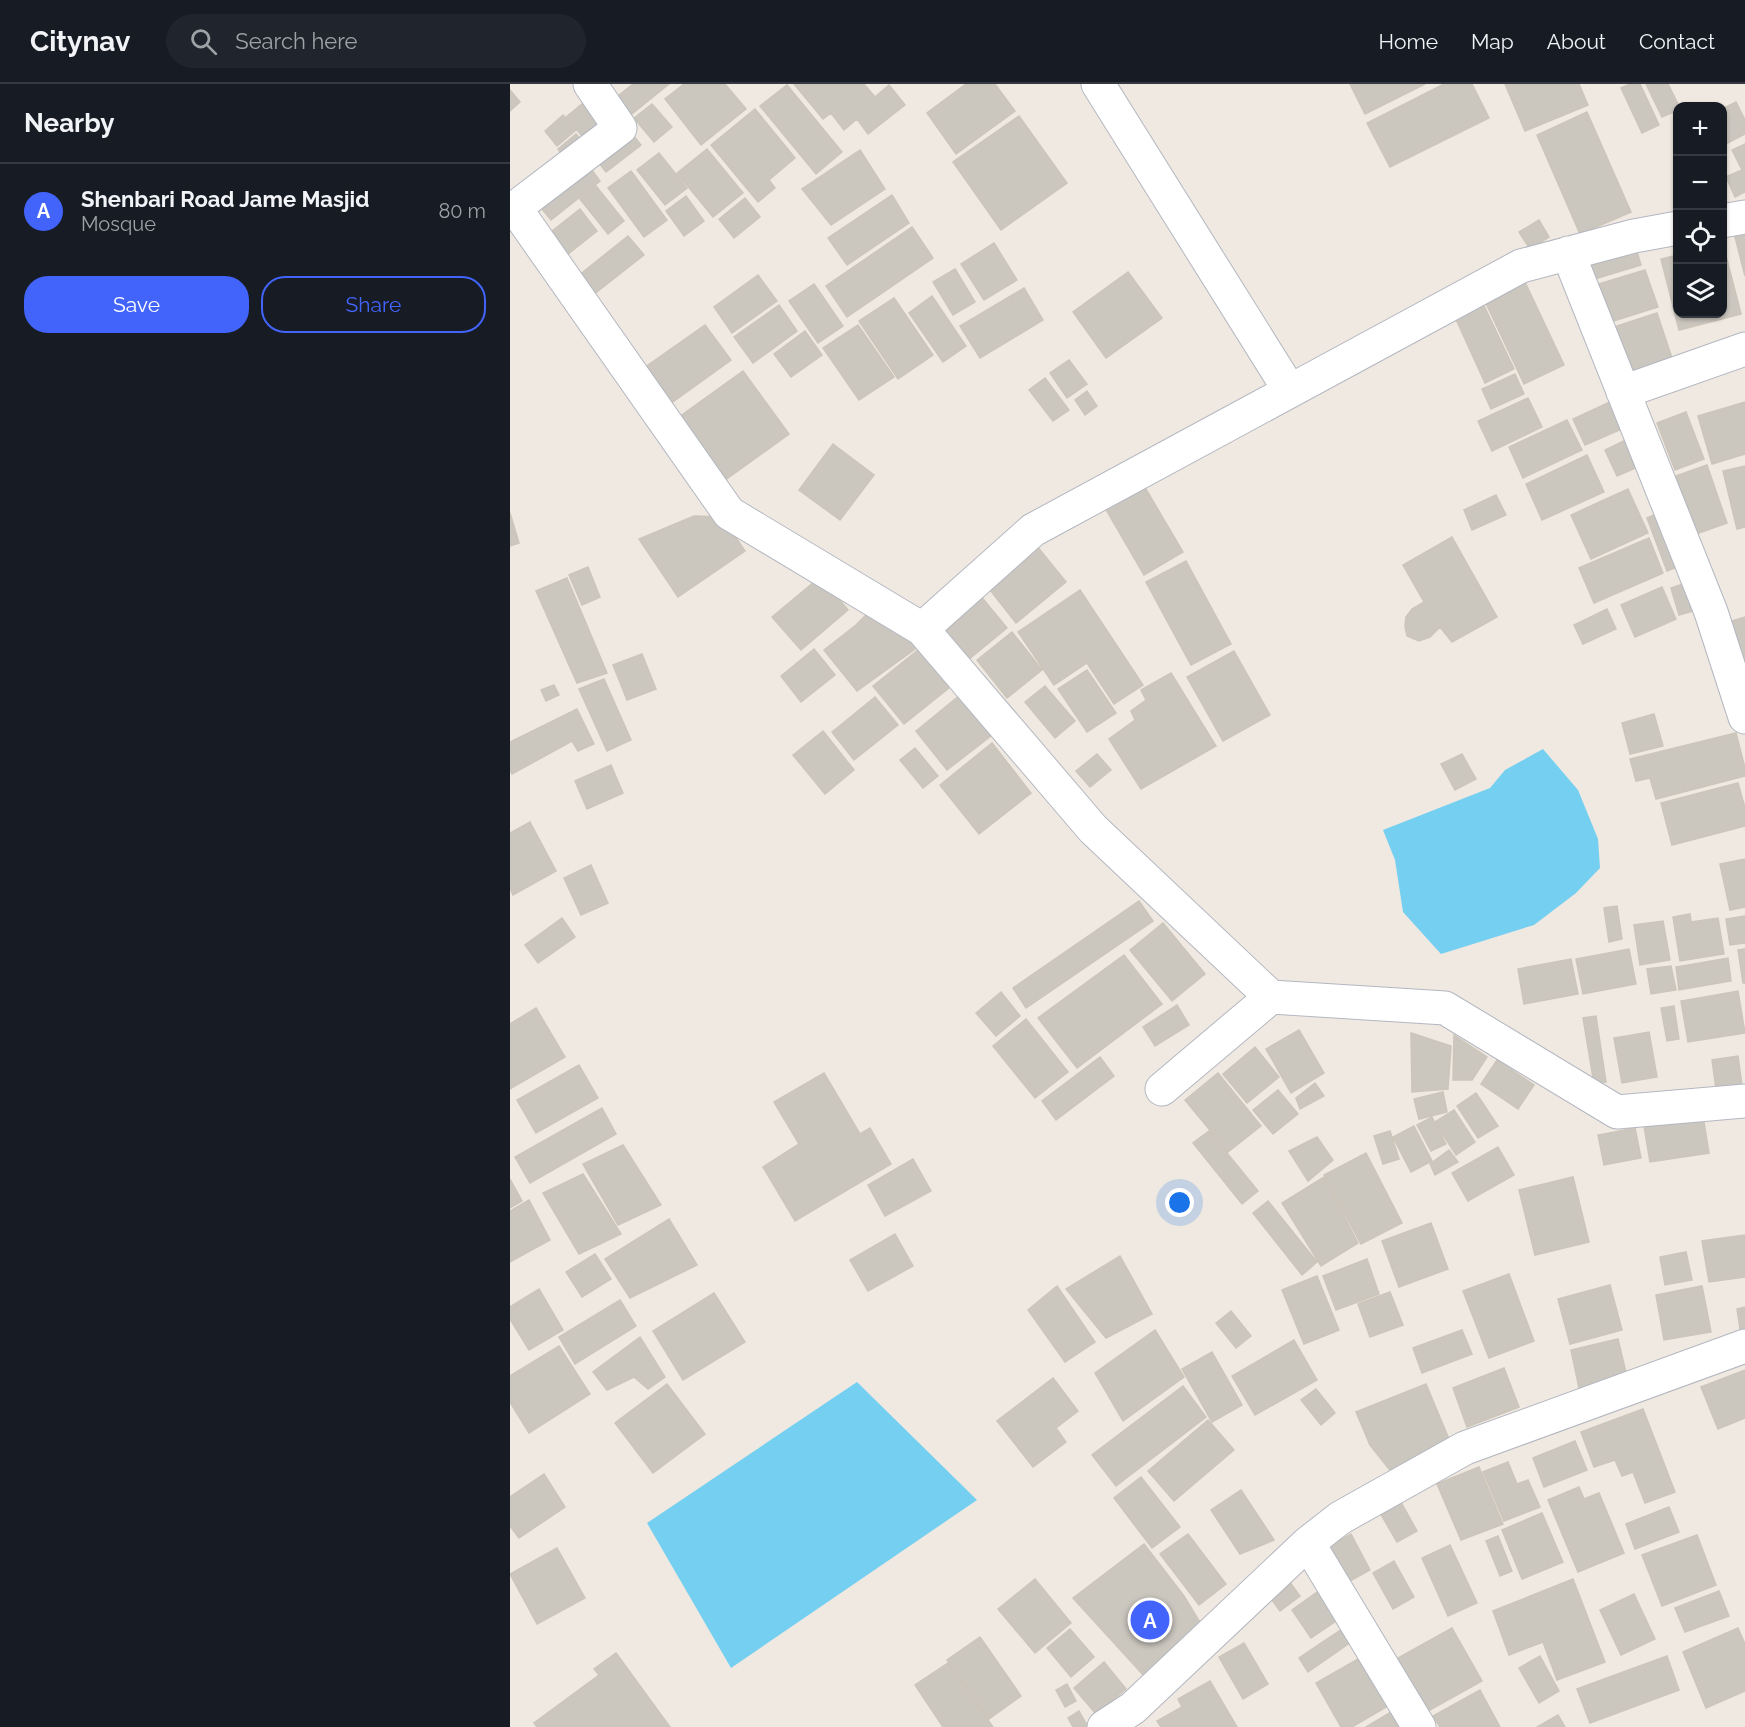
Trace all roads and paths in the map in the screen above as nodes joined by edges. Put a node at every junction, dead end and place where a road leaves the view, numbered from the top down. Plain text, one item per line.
1 (590, 84) edge
2 (1098, 84) edge
3 (1745, 217) edge
4 (1727, 220) edge
5 (1673, 229) edge
6 (1568, 253) junction
7 (1745, 349) edge
8 (1290, 391) junction
9 (1623, 392) junction
10 (922, 629) junction
11 (1745, 717) edge
12 (1270, 997) junction
13 (1162, 1089) dead end
14 (1745, 1101) edge
15 (1745, 1346) edge
16 (1308, 1542) junction
17 (1138, 1717) edge
18 (1104, 1727) edge
19 (1419, 1727) edge

1 - 10 street
2 - 8 street
3 - 4 street
5 - 6 street
6 - 8 street
6 - 9 street
7 - 9 street
8 - 10 street
9 - 11 street
10 - 12 street
12 - 13 street
12 - 14 street
15 - 16 street
16 - 17 street
16 - 19 street
17 - 18 street

